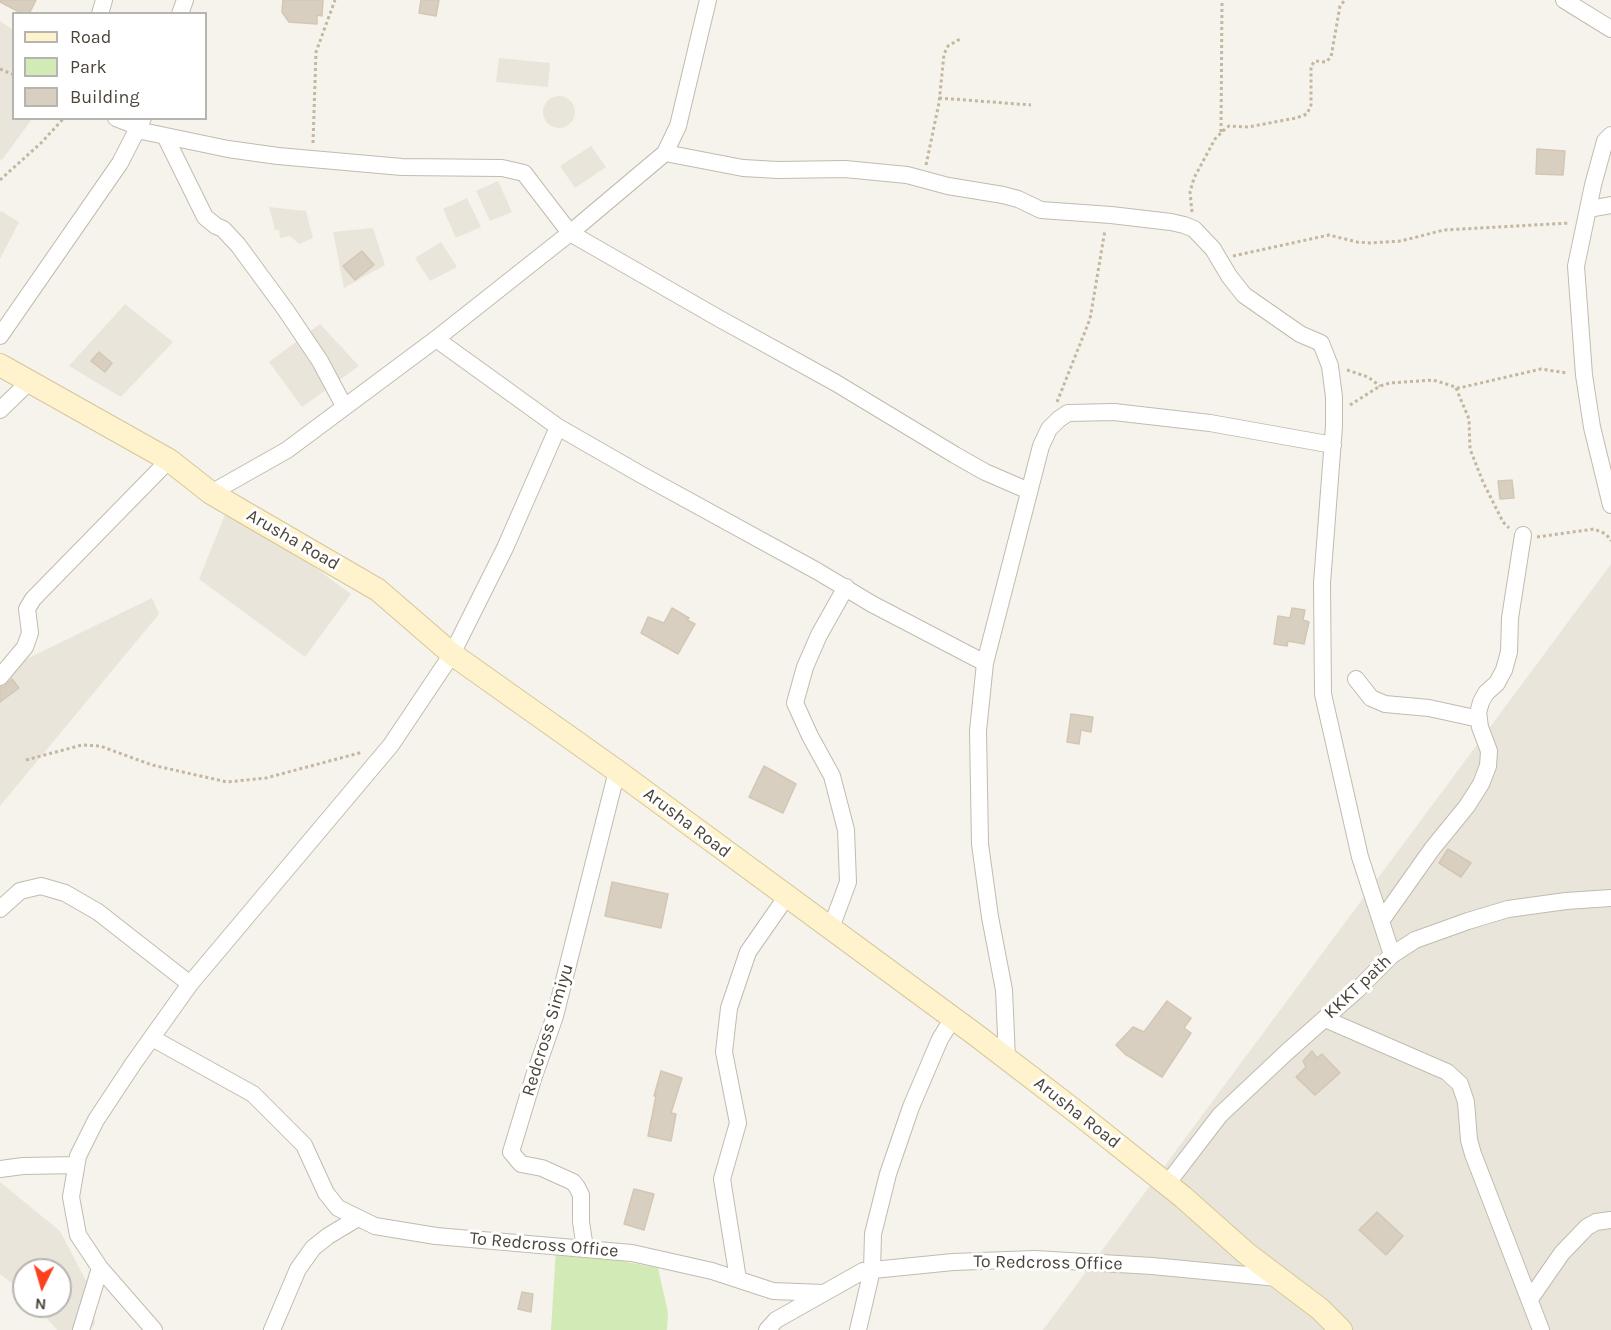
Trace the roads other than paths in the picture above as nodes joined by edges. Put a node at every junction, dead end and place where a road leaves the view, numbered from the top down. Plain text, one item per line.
1 (708, 0) edge
2 (1564, 0) edge
3 (1611, 28) edge
4 (123, 120) edge
5 (140, 125) edge
6 (1611, 135) edge
7 (165, 136) junction
8 (665, 153) junction
9 (1611, 204) edge
10 (1587, 216) junction
11 (570, 233) junction
12 (0, 336) edge
13 (436, 339) junction
14 (0, 365) edge
15 (28, 382) junction
16 (344, 406) junction
17 (0, 410) edge
18 (558, 427) junction
19 (1333, 445) junction
20 (169, 460) junction
21 (1029, 491) junction
22 (211, 493) junction
23 (1611, 505) edge
24 (1523, 535) road end
25 (846, 588) junction
26 (452, 654) junction
27 (985, 663) junction
28 (0, 677) edge
29 (1356, 679) dead end
30 (1479, 720) junction
31 (617, 771) junction
32 (788, 896) junction
33 (1611, 898) edge
34 (0, 909) edge
35 (1381, 921) junction
36 (831, 928) junction
37 (1392, 955) junction
38 (190, 984) junction
39 (953, 1018) junction
40 (1325, 1019) junction
41 (152, 1038) junction
42 (1007, 1059) junction
43 (76, 1166) junction
44 (0, 1169) edge
45 (1167, 1184) junction
46 (358, 1218) junction
47 (1611, 1220) edge
48 (585, 1248) junction
49 (100, 1268) junction
50 (872, 1270) junction
51 (1279, 1278) junction
52 (738, 1279) junction
53 (823, 1293) junction
54 (1530, 1299) junction
55 (81, 1330) edge
56 (154, 1330) edge
57 (272, 1330) edge
58 (767, 1330) edge
59 (858, 1330) edge
60 (1341, 1330) edge
61 (1541, 1330) edge

1 - 8 street
2 - 3 street
4 - 5 street
5 - 7 street
5 - 12 street
6 - 10 street
7 - 11 street
7 - 16 street
8 - 11 street
8 - 19 street
9 - 10 street
10 - 23 street
11 - 13 street
11 - 21 street
13 - 16 street
13 - 18 street
14 - 15 main road, Arusha Road
15 - 17 street
15 - 20 main road, Arusha Road
16 - 22 street
18 - 25 street
18 - 26 street
19 - 21 street
19 - 35 street
20 - 22 main road, Arusha Road
20 - 28 street
21 - 27 street
22 - 26 main road, Arusha Road
24 - 30 street
25 - 27 street
25 - 36 street
26 - 31 main road, Arusha Road
26 - 38 street
27 - 42 street
29 - 30 street
30 - 35 street
31 - 32 main road, Arusha Road
31 - 48 street, Redcross Simiyu
32 - 36 main road, Arusha Road
32 - 52 street
33 - 37 street, KKKT path
34 - 38 street
35 - 37 street
36 - 39 main road, Arusha Road
37 - 40 street, KKKT path
38 - 41 street
39 - 42 main road, Arusha Road
39 - 50 street
40 - 45 street, KKKT path
40 - 54 street
41 - 43 street
41 - 46 street, To Redcross Office
42 - 45 main road, Arusha Road
43 - 44 street
43 - 49 street
45 - 51 main road, Arusha Road
46 - 48 street, To Redcross Office
46 - 57 street
47 - 54 street
48 - 52 street, To Redcross Office
49 - 55 street
49 - 56 street
50 - 51 street, To Redcross Office
50 - 53 street, To Redcross Office
50 - 59 street
51 - 60 main road, Arusha Road
52 - 53 street, To Redcross Office
53 - 58 street, To Redcross Office
54 - 61 street

